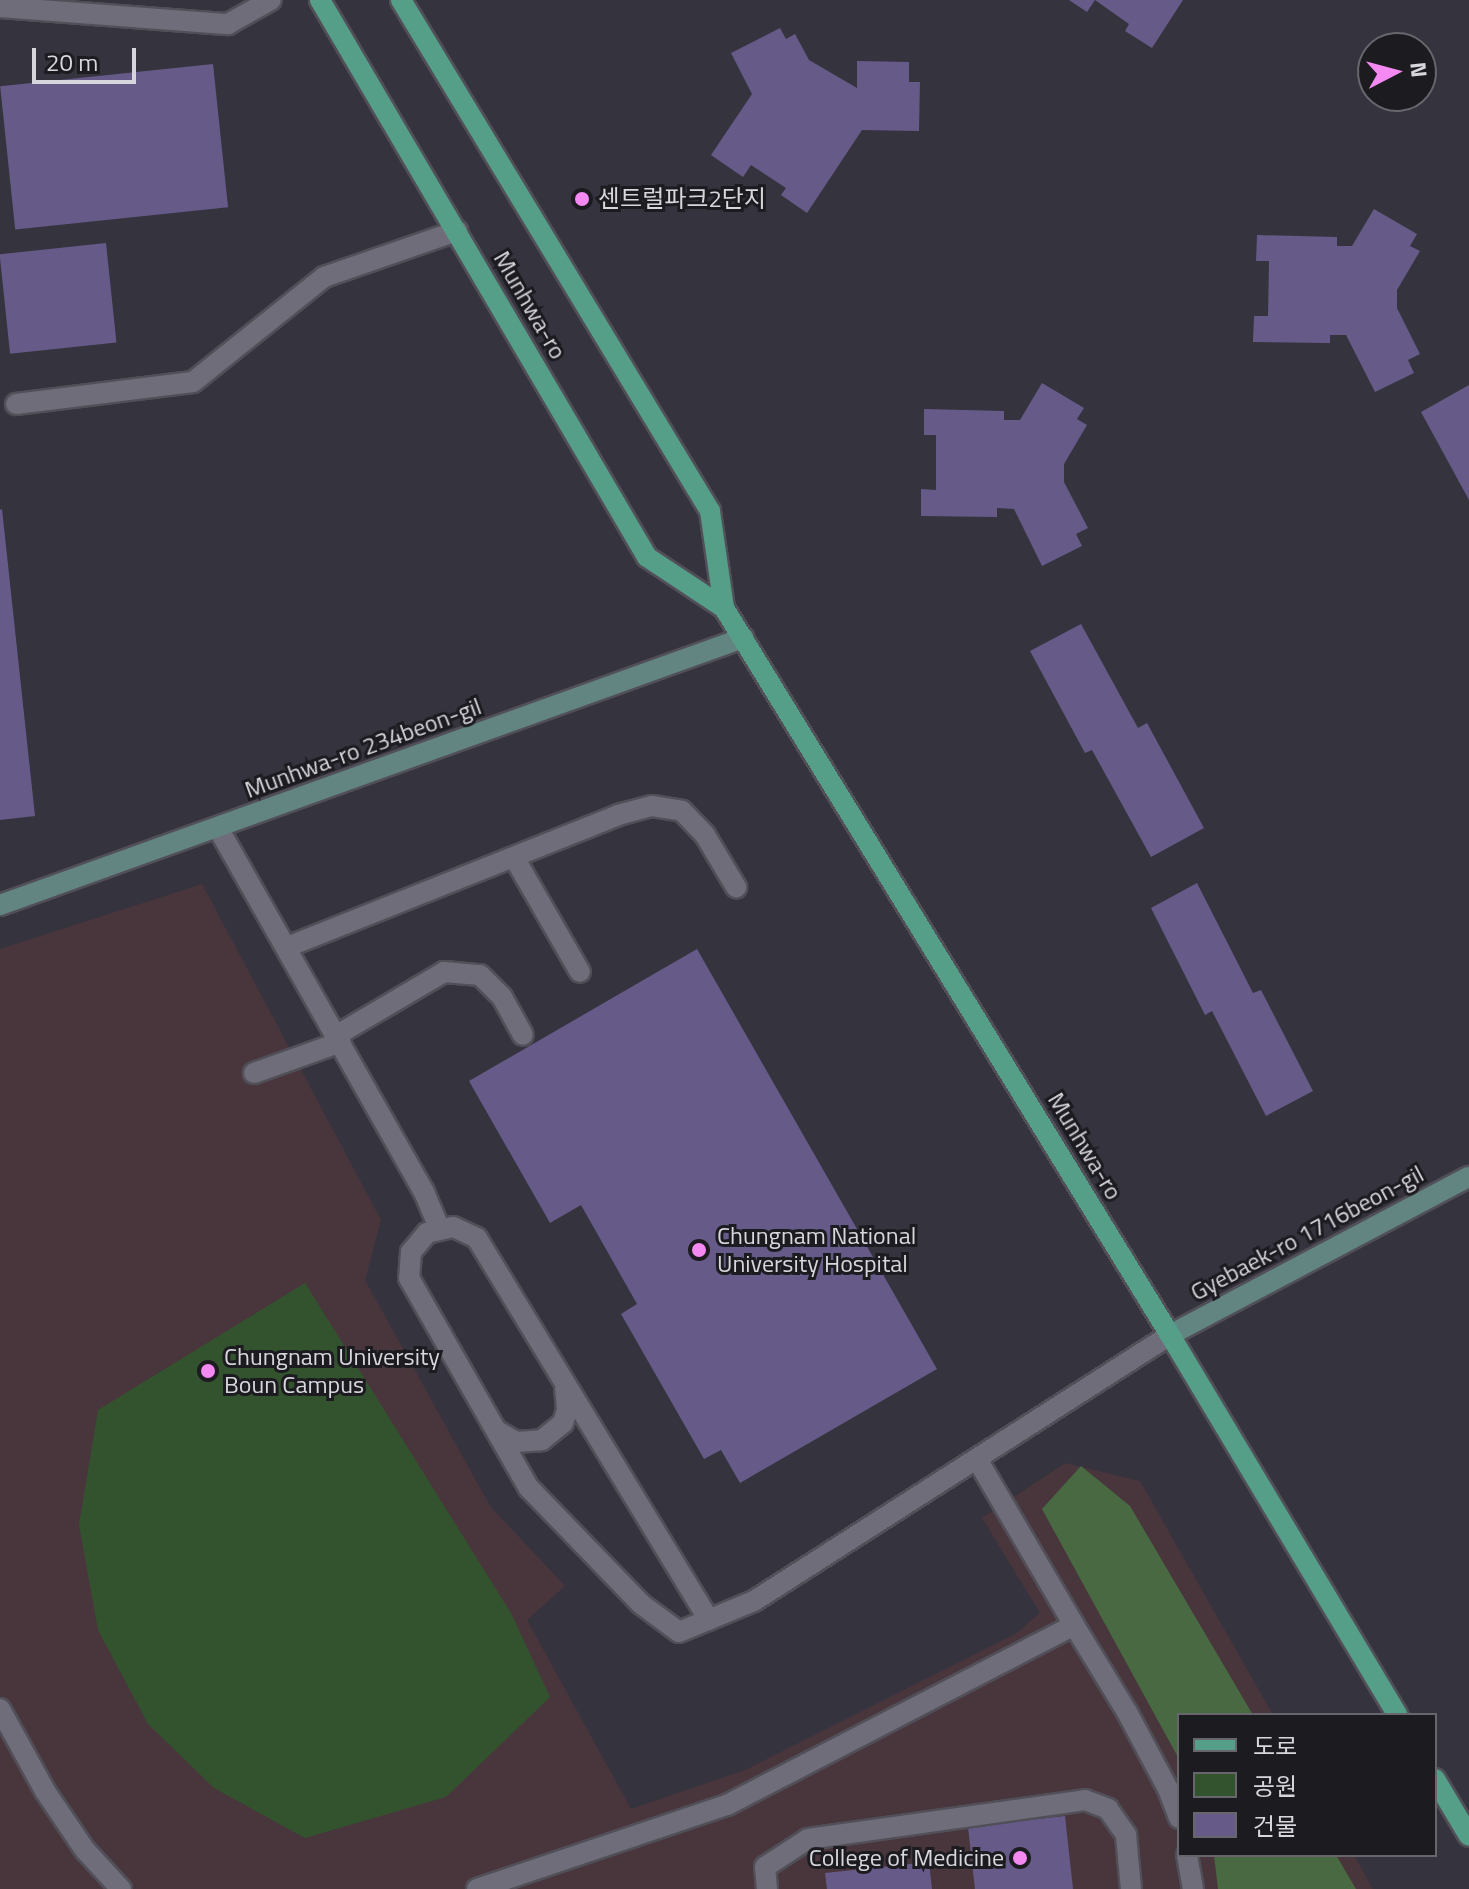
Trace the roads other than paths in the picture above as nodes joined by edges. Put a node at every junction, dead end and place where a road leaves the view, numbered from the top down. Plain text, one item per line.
1 (271, 0) edge
2 (320, 0) edge
3 (401, 0) edge
4 (0, 7) edge
5 (457, 231) junction
6 (16, 404) dead end
7 (724, 608) junction
8 (743, 638) junction
9 (218, 828) junction
10 (515, 859) junction
11 (736, 887) dead end
12 (0, 905) edge
13 (287, 947) junction
14 (580, 972) dead end
15 (523, 1035) dead end
16 (339, 1038) junction
17 (254, 1073) dead end
18 (1469, 1177) edge
19 (439, 1228) junction
20 (1170, 1335) junction
21 (564, 1382) junction
22 (495, 1428) junction
23 (977, 1459) junction
24 (709, 1620) junction
25 (1074, 1625) junction
26 (0, 1709) edge
27 (1396, 1713) edge
28 (1437, 1782) edge
29 (1177, 1813) edge
30 (1469, 1836) edge
31 (1187, 1857) edge
32 (121, 1889) edge
33 (477, 1889) edge
34 (767, 1889) edge
35 (1131, 1889) edge
36 (1193, 1889) edge

1 - 4 street
2 - 5 main road, Munhwa-ro
3 - 7 main road, Munhwa-ro
5 - 6 street
5 - 7 main road, Munhwa-ro
7 - 8 main road, Munhwa-ro
8 - 9 main road, Munhwa-ro 234beon-gil
8 - 20 main road, Munhwa-ro
9 - 12 main road, Munhwa-ro 234beon-gil
9 - 13 street
10 - 11 street
10 - 13 street
10 - 14 street
13 - 16 street
15 - 16 street
16 - 17 street
16 - 19 street
18 - 20 main road, Gyebaek-ro 1716beon-gil
19 - 21 street
19 - 22 street
20 - 23 street
20 - 27 main road, Munhwa-ro
21 - 22 street
21 - 24 street
22 - 24 street
23 - 24 street
23 - 25 street
25 - 29 street
25 - 33 street
26 - 32 street
28 - 30 main road
31 - 36 street
34 - 35 street

